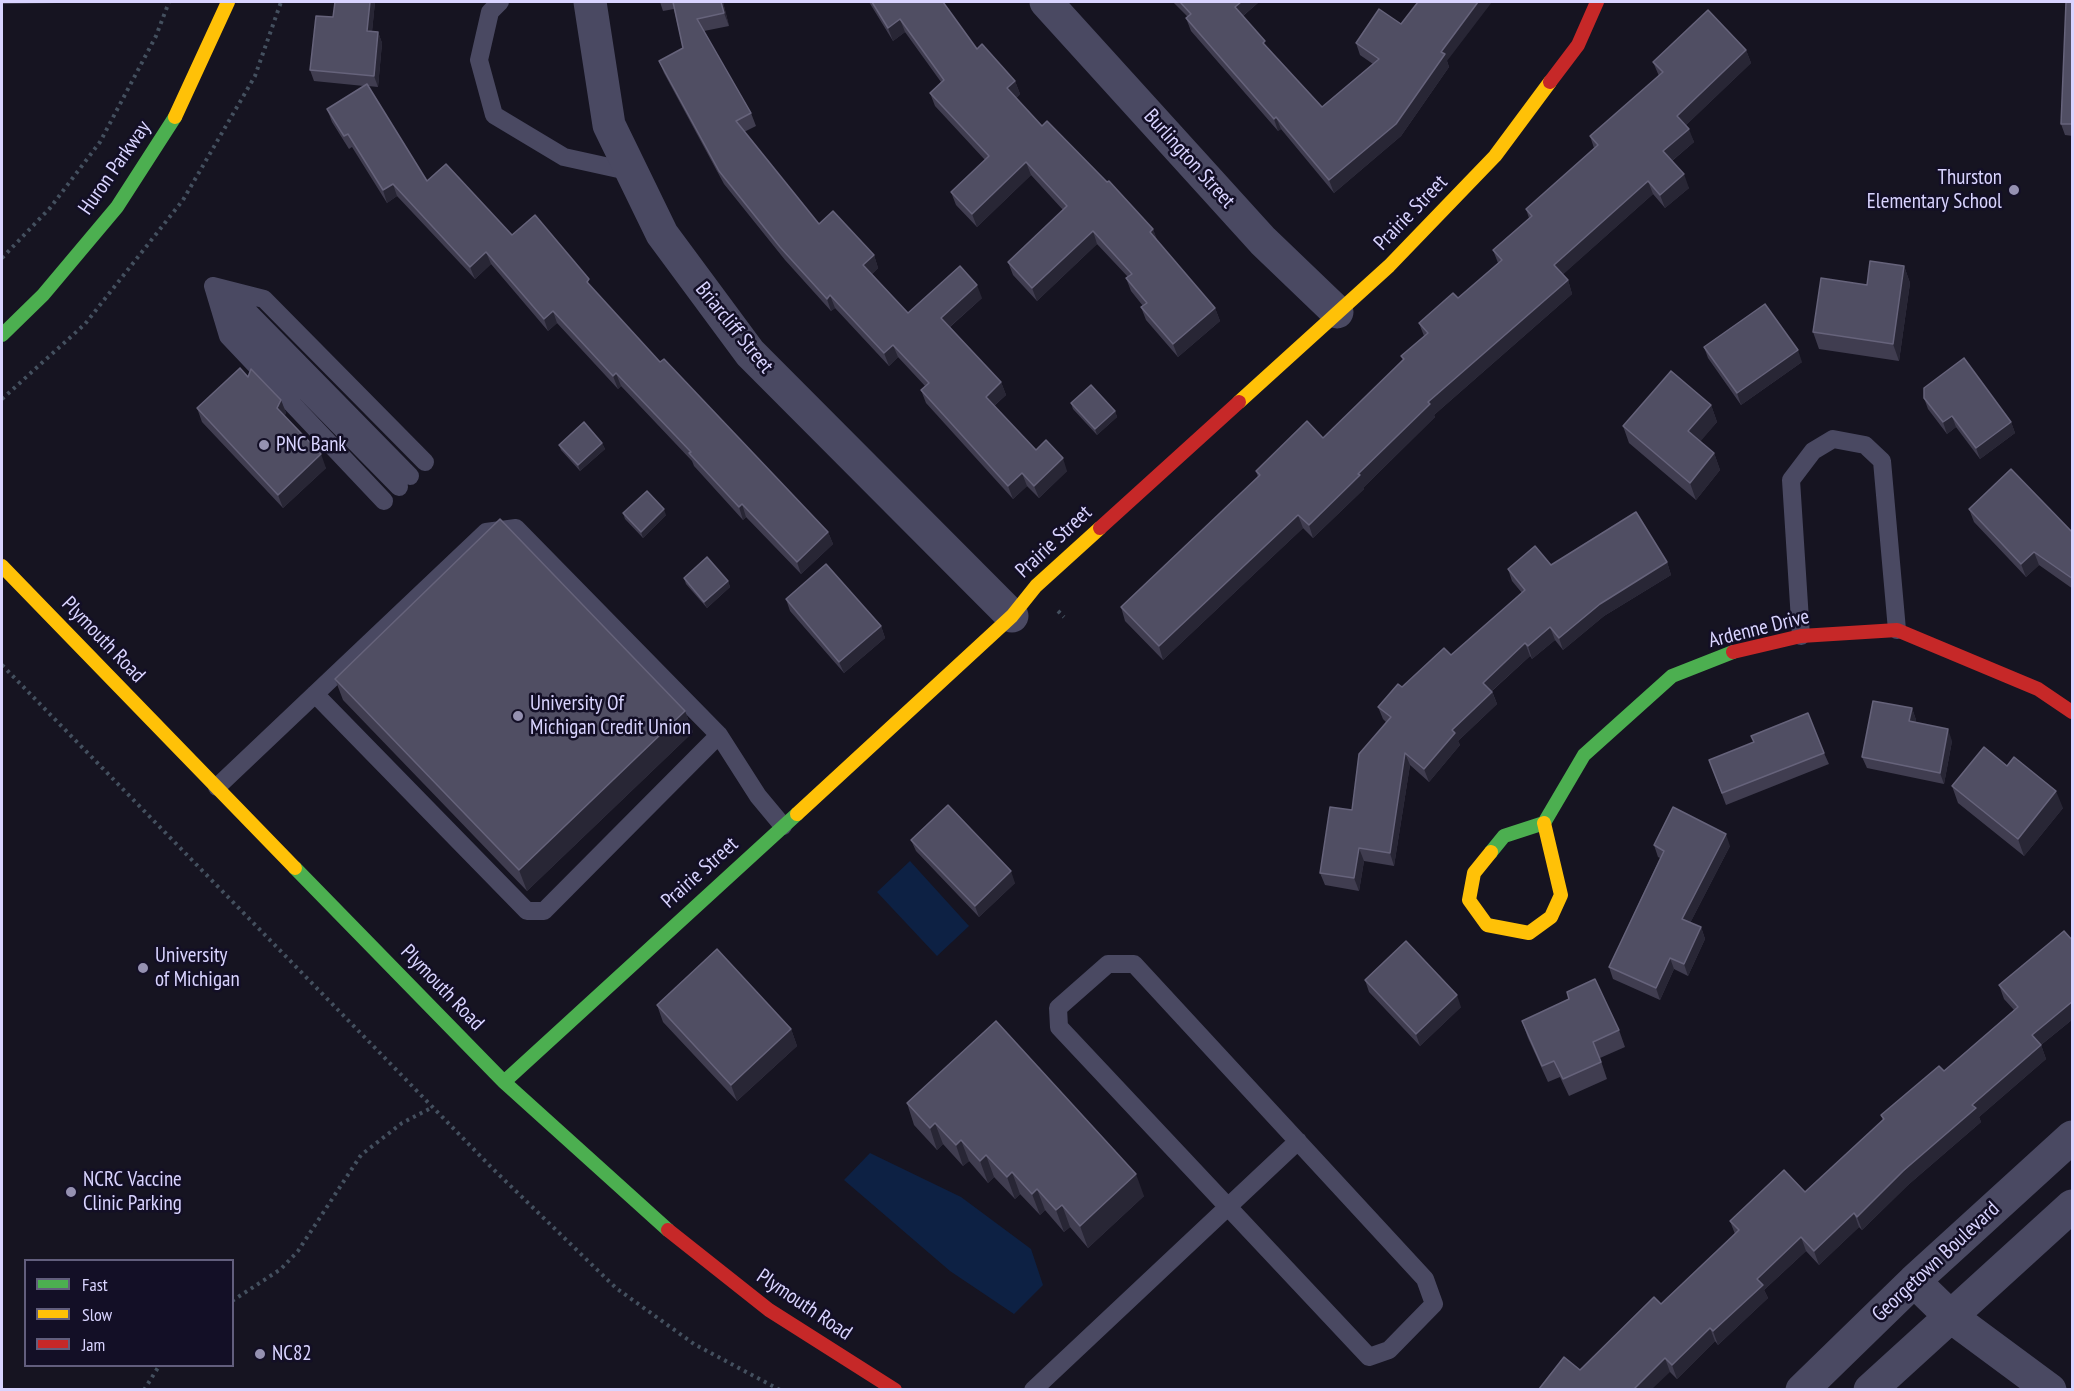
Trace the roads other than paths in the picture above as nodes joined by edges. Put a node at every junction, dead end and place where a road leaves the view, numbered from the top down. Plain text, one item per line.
1 (228, 2) edge
2 (500, 2) edge
3 (590, 2) edge
4 (1046, 2) edge
5 (1597, 2) edge
6 (632, 172) junction
7 (213, 286) junction
8 (1337, 312) junction
9 (2, 335) edge
10 (425, 462) dead end
11 (404, 482) dead end
12 (384, 501) dead end
13 (2, 566) edge
14 (1012, 616) junction
15 (1897, 630) junction
16 (1801, 636) junction
17 (315, 694) junction
18 (2073, 712) edge
19 (719, 735) junction
20 (217, 787) junction
21 (1544, 823) junction
22 (783, 826) junction
23 (504, 1082) junction
24 (2073, 1137) edge
25 (1298, 1141) junction
26 (2073, 1206) edge
27 (1227, 1208) junction
28 (1914, 1281) junction
29 (1950, 1316) junction
30 (896, 1389) edge
31 (1033, 1389) edge
32 (1803, 1389) edge
33 (1870, 1389) edge
34 (2050, 1389) edge

1 - 9 street, Huron Parkway
2 - 6 lane
3 - 6 street, Briarcliff Street
4 - 8 street, Burlington Street
5 - 8 street, Prairie Street
6 - 14 street, Briarcliff Street
7 - 10 lane
7 - 11 lane
7 - 12 lane
8 - 14 street, Prairie Street
13 - 20 street, Plymouth Road
14 - 22 street, Prairie Street
15 - 16 street, Ardenne Drive
15 - 16 lane
15 - 18 street, Ardenne Drive
16 - 21 street, Ardenne Drive
17 - 19 lane
17 - 19 lane
17 - 20 lane
19 - 22 lane
20 - 23 street, Plymouth Road
21 - 21 street
22 - 23 street, Prairie Street
23 - 30 street, Plymouth Road
24 - 28 street, Georgetown Boulevard
25 - 27 lane
25 - 27 lane
25 - 27 lane
26 - 29 street
27 - 31 lane
28 - 29 street
28 - 32 street, Georgetown Boulevard
29 - 33 street
29 - 34 street

